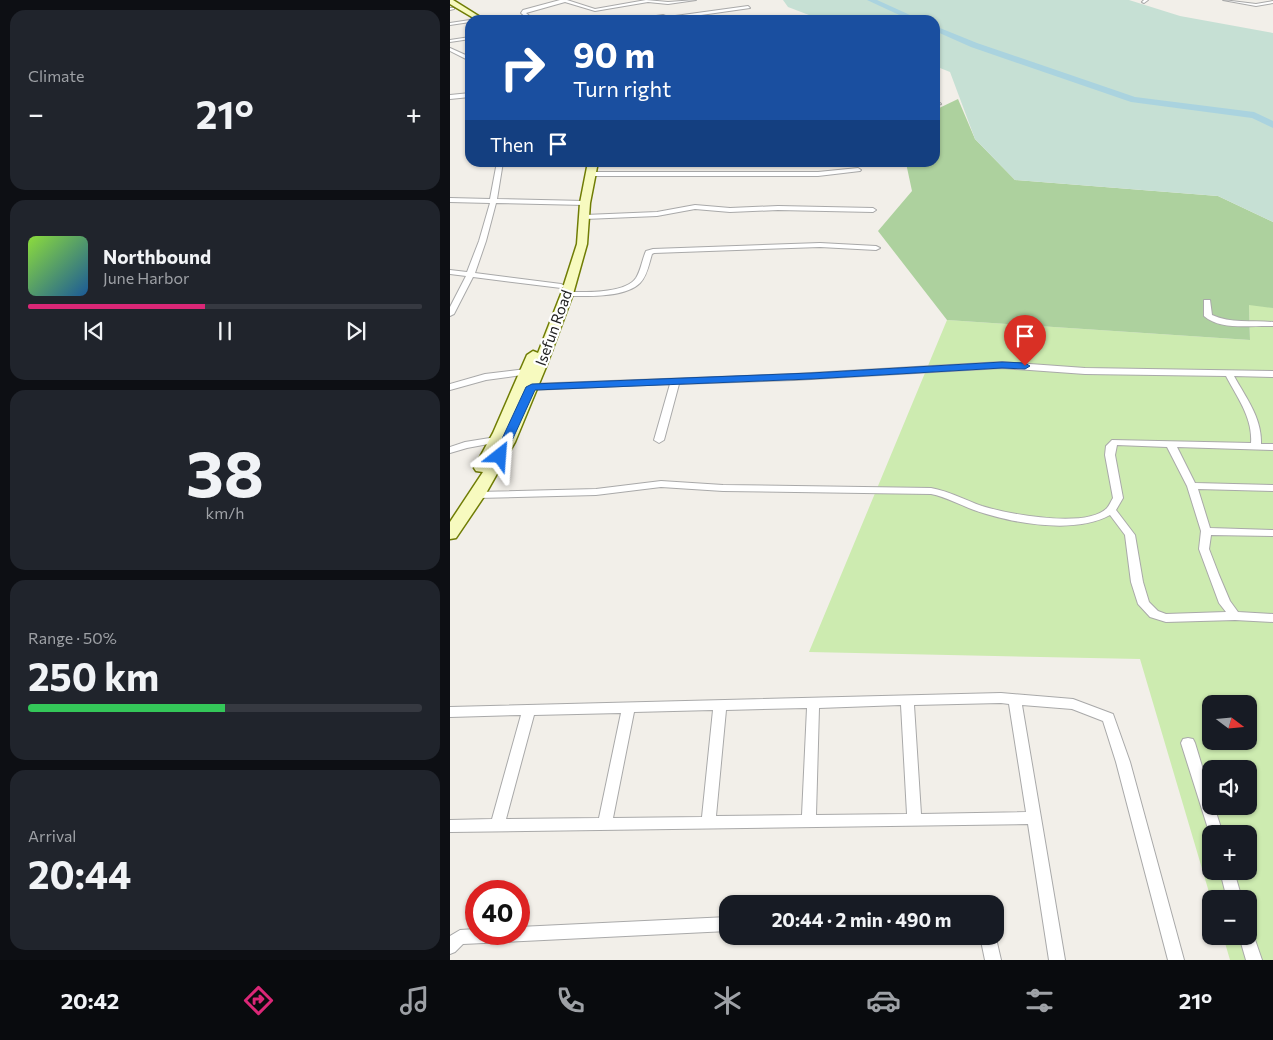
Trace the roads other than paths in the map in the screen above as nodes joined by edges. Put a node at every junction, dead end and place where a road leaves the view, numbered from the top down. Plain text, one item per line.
1 (654, 0) edge
2 (694, 0) edge
3 (1225, 0) edge
4 (563, 1) edge
5 (643, 1) edge
6 (1273, 2) edge
7 (451, 6) edge
8 (748, 7) dead end
9 (471, 15) edge
10 (526, 15) edge
11 (696, 15) edge
12 (465, 16) edge
13 (465, 21) edge
14 (450, 24) edge
15 (465, 39) edge
16 (450, 41) edge
17 (450, 49) edge
18 (465, 56) edge
19 (465, 95) edge
20 (450, 97) edge
21 (499, 167) edge
22 (590, 167) edge
23 (858, 170) dead end
24 (450, 200) edge
25 (494, 200) junction
26 (581, 202) junction
27 (873, 210) dead end
28 (585, 217) junction
29 (876, 248) dead end
30 (450, 272) edge
31 (471, 276) junction
32 (564, 290) junction
33 (1207, 302) dead end
34 (450, 314) edge
35 (1273, 324) edge
36 (526, 372) junction
37 (1229, 374) junction
38 (1273, 374) edge
39 (675, 381) junction
40 (450, 387) edge
41 (532, 387) junction
42 (496, 440) junction
43 (658, 440) dead end
44 (1171, 444) junction
45 (1256, 445) junction
46 (1273, 446) edge
47 (450, 450) edge
48 (1192, 486) junction
49 (1273, 488) edge
50 (477, 495) junction
51 (1112, 511) junction
52 (450, 516) edge
53 (1206, 531) junction
54 (450, 534) edge
55 (1273, 534) edge
56 (1235, 616) junction
57 (1273, 618) edge
58 (1015, 700) junction
59 (907, 701) junction
60 (813, 703) junction
61 (720, 706) junction
62 (628, 708) junction
63 (529, 710) junction
64 (450, 712) edge
65 (1188, 743) dead end
66 (1034, 818) junction
67 (914, 819) junction
68 (809, 821) junction
69 (708, 823) junction
70 (605, 824) junction
71 (1213, 825) edge
72 (450, 826) edge
73 (497, 826) junction
74 (719, 924) edge
75 (990, 945) edge
76 (1249, 945) edge
77 (450, 947) edge
78 (993, 960) edge
79 (1057, 960) edge
80 (1176, 960) edge
81 (1254, 960) edge

1 - 5 street
2 - 5 street
3 - 6 street
4 - 5 street
4 - 10 street
7 - 9 street
7 - 12 street
8 - 11 street
13 - 14 street
15 - 16 street
17 - 18 street
19 - 20 street
21 - 25 street
22 - 23 street
22 - 26 street, Isefun Road
24 - 25 street
25 - 26 street
25 - 31 street
26 - 28 street, Isefun Road
26 - 32 street, Isefun Road
27 - 28 street
28 - 32 street, Isefun Road
29 - 32 street
30 - 31 street
31 - 32 street
31 - 34 street
32 - 36 street, Isefun Road
32 - 41 street, Isefun Road
33 - 35 street
36 - 40 street
36 - 42 street, Isefun Road
37 - 38 street
37 - 39 street
37 - 45 street
39 - 41 street
39 - 43 street
41 - 50 street, Isefun Road
42 - 47 street
42 - 52 street, Isefun Road
44 - 45 street
44 - 48 street
44 - 51 street
45 - 46 street
48 - 49 street
48 - 53 street
50 - 51 street
50 - 54 street, Isefun Road
51 - 56 street
53 - 55 street
53 - 56 street
56 - 57 street
58 - 59 street
58 - 66 street
58 - 80 street
59 - 60 street
59 - 67 street
60 - 61 street
60 - 68 street
61 - 62 street
61 - 69 street
62 - 63 street
62 - 70 street
63 - 64 street
63 - 73 street
65 - 71 street
66 - 67 street
66 - 79 street
67 - 68 street
68 - 69 street
69 - 70 street
70 - 73 street
72 - 73 street
74 - 77 street
75 - 78 street
76 - 81 street

